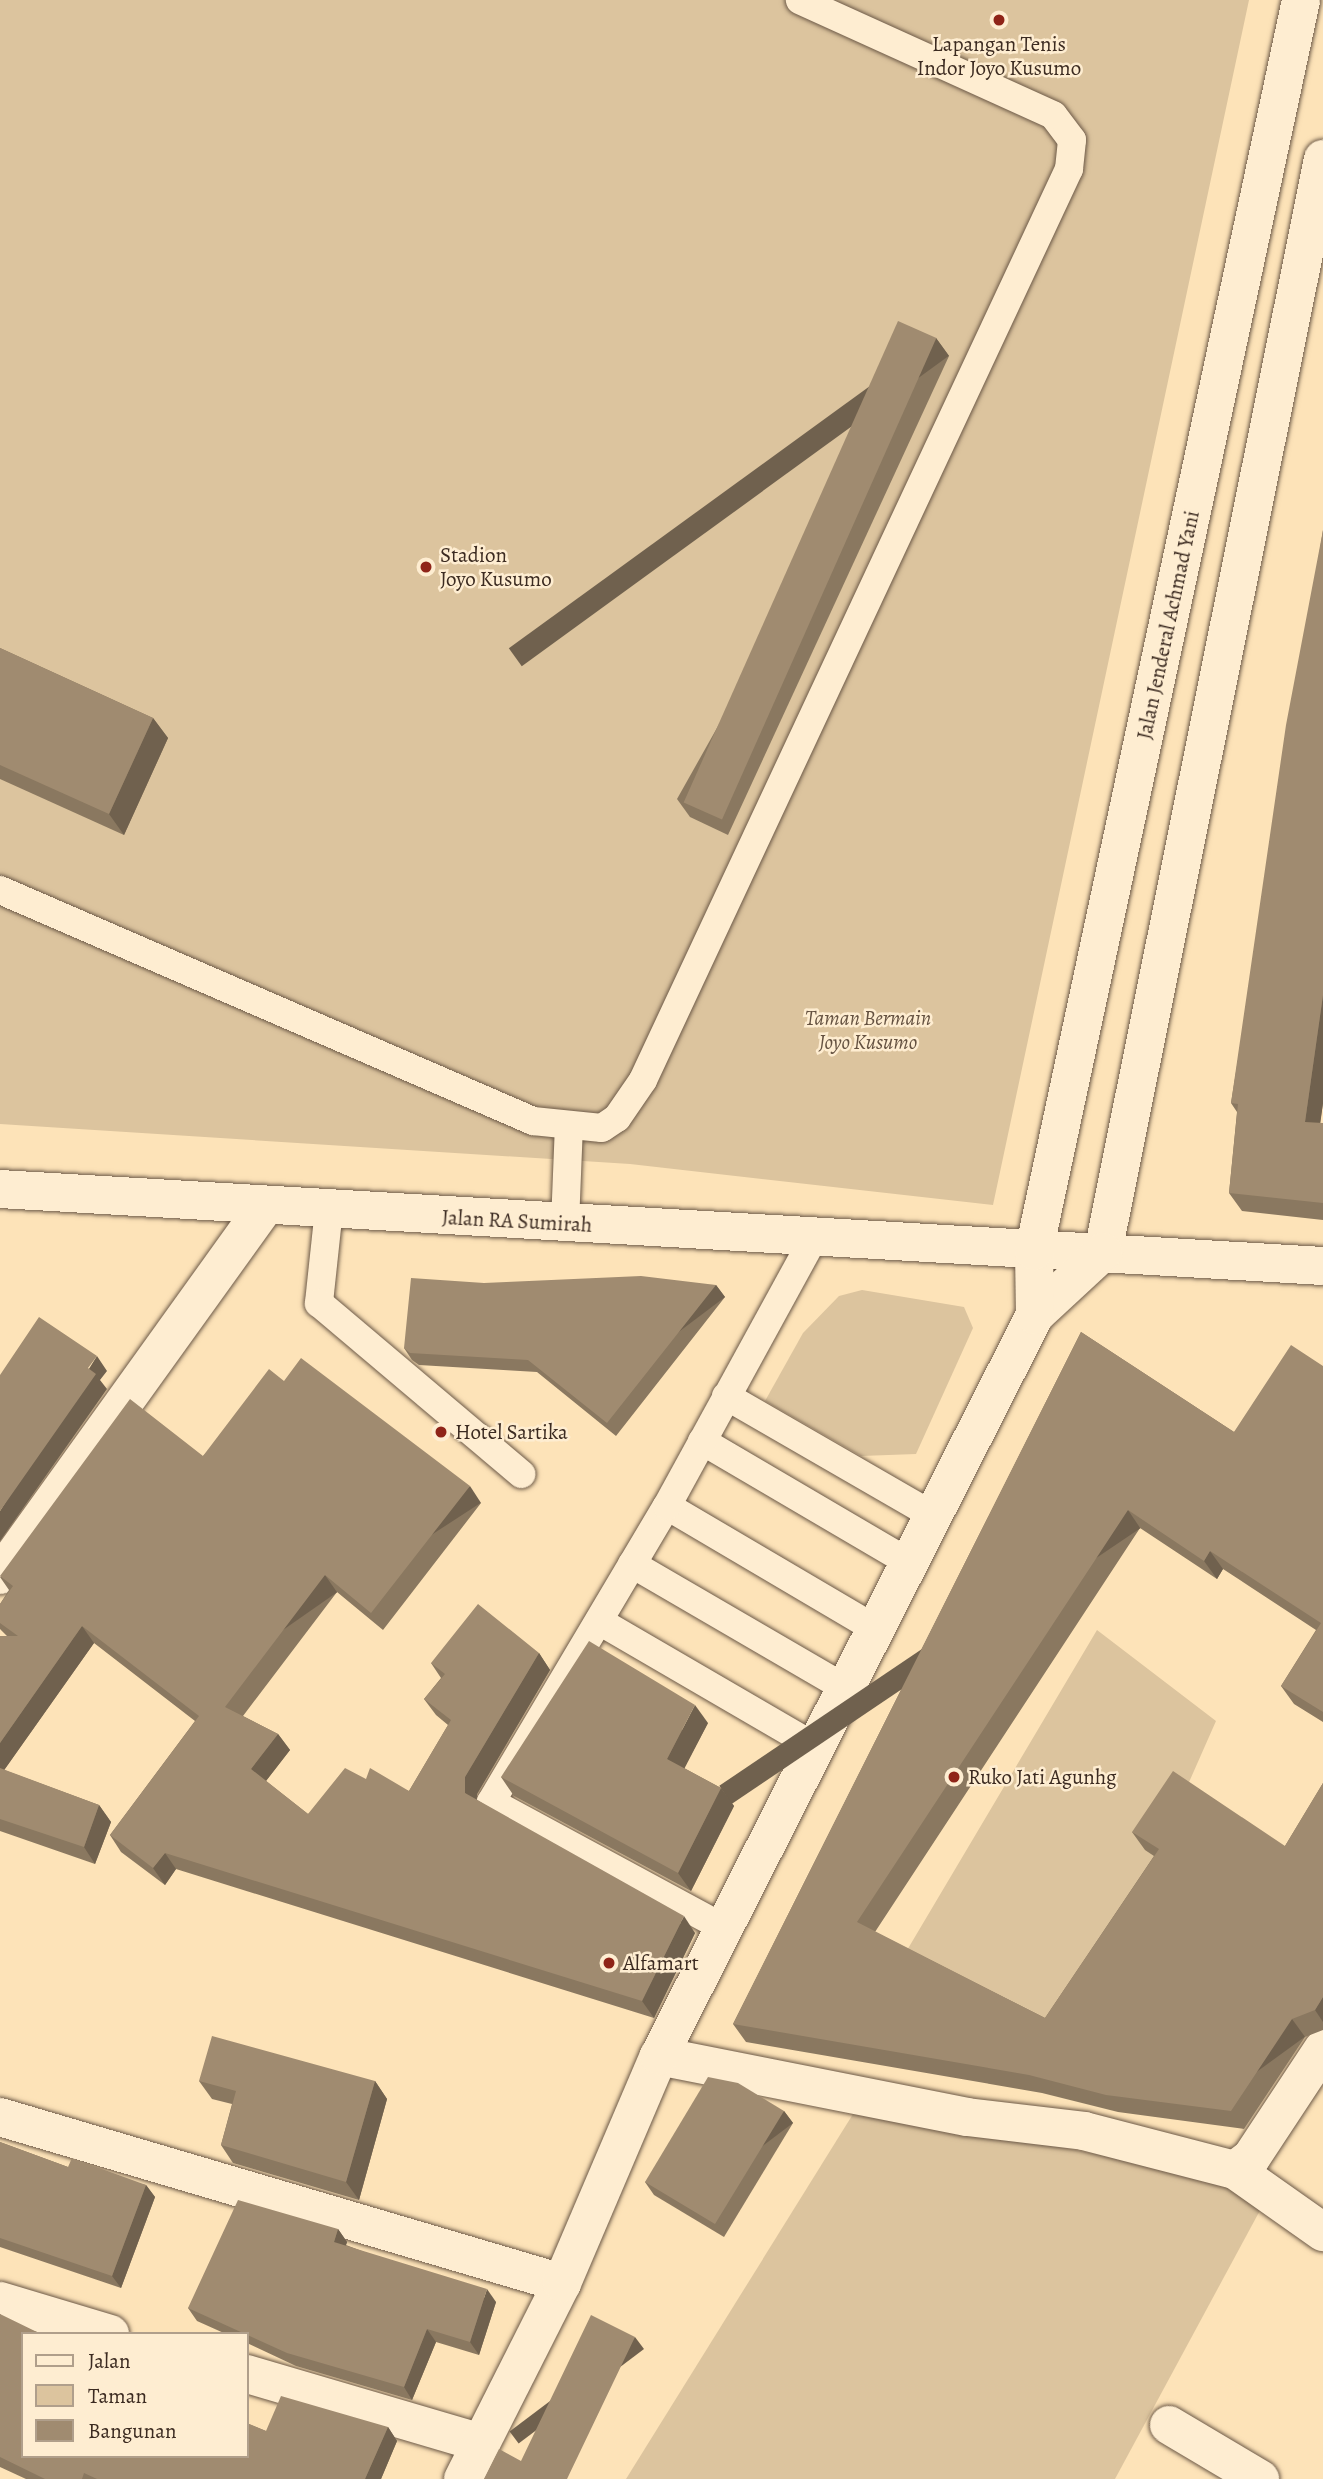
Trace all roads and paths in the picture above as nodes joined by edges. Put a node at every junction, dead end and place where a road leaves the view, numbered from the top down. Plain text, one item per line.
1 (800, 0) edge
2 (1301, 0) edge
3 (1323, 159) edge
4 (0, 890) edge
5 (569, 1125) junction
6 (0, 1189) edge
7 (265, 1206) junction
8 (329, 1209) junction
9 (565, 1224) junction
10 (815, 1236) junction
11 (1034, 1251) junction
12 (1103, 1251) junction
13 (1323, 1266) edge
14 (1035, 1315) junction
15 (726, 1396) junction
16 (702, 1441) junction
17 (522, 1474) dead end
18 (667, 1506) junction
19 (934, 1516) junction
20 (910, 1563) junction
21 (632, 1564) junction
22 (0, 1575) edge
23 (599, 1621) junction
24 (876, 1629) junction
25 (847, 1689) junction
26 (814, 1746) junction
27 (724, 1928) junction
28 (1323, 2049) edge
29 (659, 2056) junction
30 (0, 2117) edge
31 (1235, 2170) junction
32 (1323, 2232) edge
33 (562, 2283) junction
34 (0, 2301) edge
35 (103, 2332) edge
36 (248, 2374) edge
37 (1169, 2424) dead end
38 (481, 2443) junction
39 (463, 2479) edge
40 (1260, 2479) edge

1 - 5 lane
2 - 11 street, Jalan Jenderal Achmad Yani
3 - 12 street
4 - 5 lane
5 - 9 lane
6 - 7 street, Jalan RA Sumirah
7 - 8 street, Jalan RA Sumirah
7 - 22 street
8 - 9 street, Jalan RA Sumirah
8 - 17 lane
9 - 10 street, Jalan RA Sumirah
10 - 11 street, Jalan RA Sumirah
10 - 15 lane
11 - 12 street, Jalan RA Sumirah
11 - 14 street, Jalan Jenderal Achmad Yani
12 - 13 street, Jalan RA Sumirah
12 - 14 street
14 - 19 street
15 - 16 lane
15 - 19 lane
16 - 18 lane
16 - 20 lane
18 - 21 lane
18 - 24 lane
19 - 20 street
20 - 24 street
21 - 23 lane
21 - 25 lane
23 - 26 lane
23 - 27 lane
24 - 25 street
25 - 26 street
26 - 27 street
27 - 29 street
28 - 31 street
29 - 31 street
29 - 33 street
30 - 33 street
31 - 32 street
33 - 38 street
34 - 35 street
36 - 38 street
37 - 40 street
38 - 39 street

